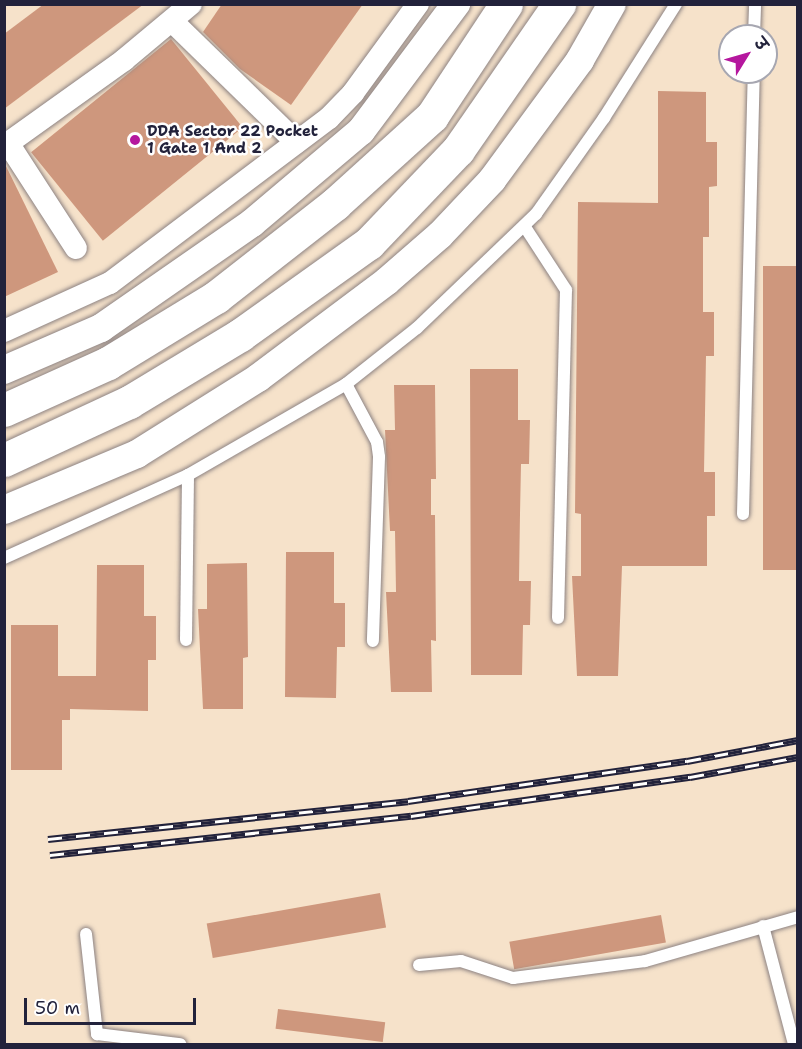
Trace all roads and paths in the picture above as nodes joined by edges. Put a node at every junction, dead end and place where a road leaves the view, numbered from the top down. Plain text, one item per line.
1 (191, 4) edge
2 (418, 4) edge
3 (456, 4) edge
4 (506, 4) edge
5 (559, 4) edge
6 (612, 4) edge
7 (676, 4) edge
8 (755, 4) edge
9 (172, 22) junction
10 (754, 24) edge
11 (754, 84) edge
12 (296, 142) junction
13 (6, 144) edge
14 (525, 227) junction
15 (76, 248) dead end
16 (4, 331) edge
17 (4, 370) edge
18 (346, 384) junction
19 (4, 410) edge
20 (4, 460) edge
21 (188, 475) junction
22 (4, 510) edge
23 (743, 514) dead end
24 (4, 558) edge
25 (558, 618) dead end
26 (186, 640) dead end
27 (373, 641) dead end
28 (798, 917) edge
29 (763, 926) junction
30 (86, 934) dead end
31 (419, 965) dead end
32 (180, 1044) edge
33 (794, 1044) edge

1 - 9 street
2 - 12 street
3 - 17 street
4 - 19 main road
5 - 20 main road
6 - 22 street
7 - 14 lane
8 - 10 lane
9 - 12 street
9 - 13 street
11 - 23 lane
12 - 16 street
13 - 15 street
14 - 18 lane
14 - 25 lane
18 - 21 lane
18 - 27 lane
21 - 24 lane
21 - 26 lane
28 - 29 lane
29 - 31 lane
29 - 33 lane
30 - 32 lane

